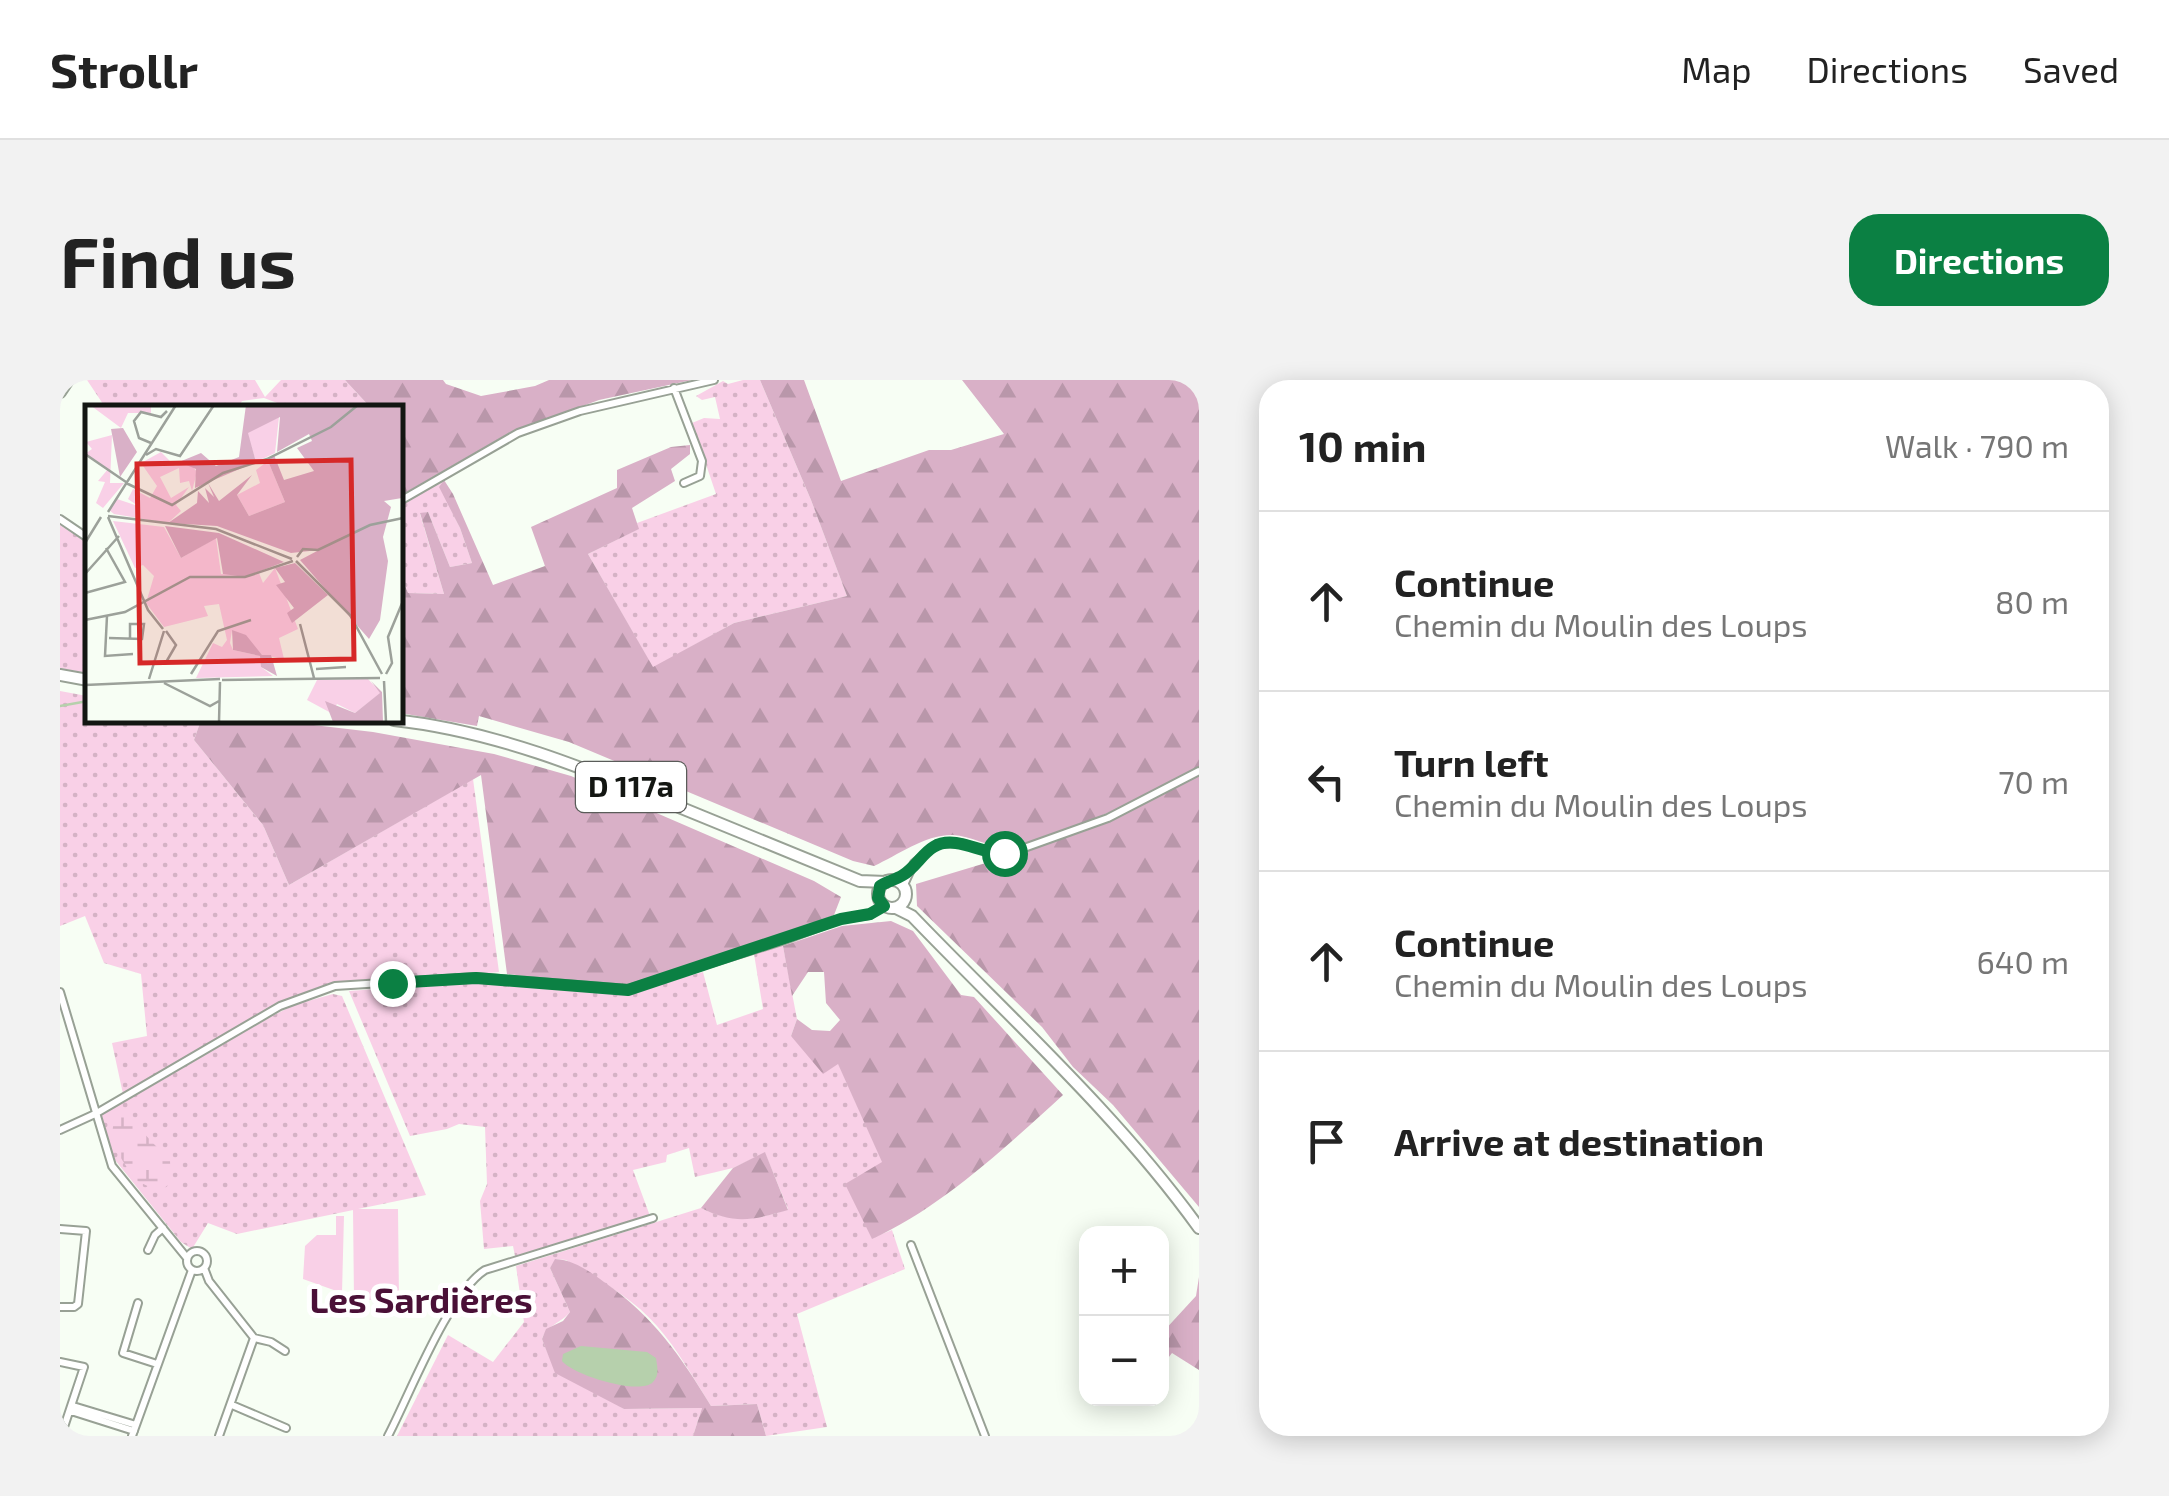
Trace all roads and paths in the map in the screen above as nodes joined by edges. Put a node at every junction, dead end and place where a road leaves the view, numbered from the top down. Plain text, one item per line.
1 (68, 380) edge
2 (714, 380) edge
3 (674, 388) junction
4 (60, 392) edge
5 (684, 483) dead end
6 (402, 499) edge
7 (60, 519) edge
8 (85, 536) edge
9 (60, 675) edge
10 (85, 679) edge
11 (402, 721) edge
12 (1199, 771) edge
13 (907, 873) junction
14 (889, 881) junction
15 (860, 882) junction
16 (893, 899) junction
17 (60, 992) edge
18 (95, 1114) junction
19 (60, 1119) edge
20 (62, 1129) edge
21 (653, 1218) dead end
22 (163, 1228) junction
23 (1199, 1228) edge
24 (60, 1229) edge
25 (86, 1231) junction
26 (97, 1232) dead end
27 (911, 1246) dead end
28 (148, 1250) dead end
29 (190, 1255) junction
30 (204, 1268) junction
31 (192, 1270) junction
32 (138, 1303) dead end
33 (60, 1307) edge
34 (254, 1338) junction
35 (285, 1350) dead end
36 (60, 1362) edge
37 (157, 1364) junction
38 (232, 1405) junction
39 (72, 1409) junction
40 (286, 1428) dead end
41 (134, 1431) edge
42 (61, 1436) edge
43 (219, 1436) edge
44 (388, 1436) edge
45 (986, 1436) edge

1 - 4 main road
2 - 3 street
3 - 5 street
3 - 6 street
7 - 8 street
9 - 10 main road
11 - 15 main road, D 117a
12 - 13 street
13 - 14 street
13 - 16 street
14 - 15 main road, D 117a
14 - 16 main road
14 - 16 main road
15 - 16 main road, D 117a
16 - 18 street
16 - 23 main road, D 117a
17 - 18 street
18 - 20 street
18 - 22 street
19 - 20 street
21 - 44 street
22 - 28 street
22 - 29 street
24 - 25 street
25 - 26 street
25 - 33 street
27 - 45 street
29 - 30 street
29 - 31 street
30 - 31 street
30 - 34 street
31 - 37 street
32 - 37 street
34 - 35 street
34 - 38 street
36 - 39 street
37 - 41 street
38 - 40 street
38 - 43 street
39 - 41 street
39 - 42 street

